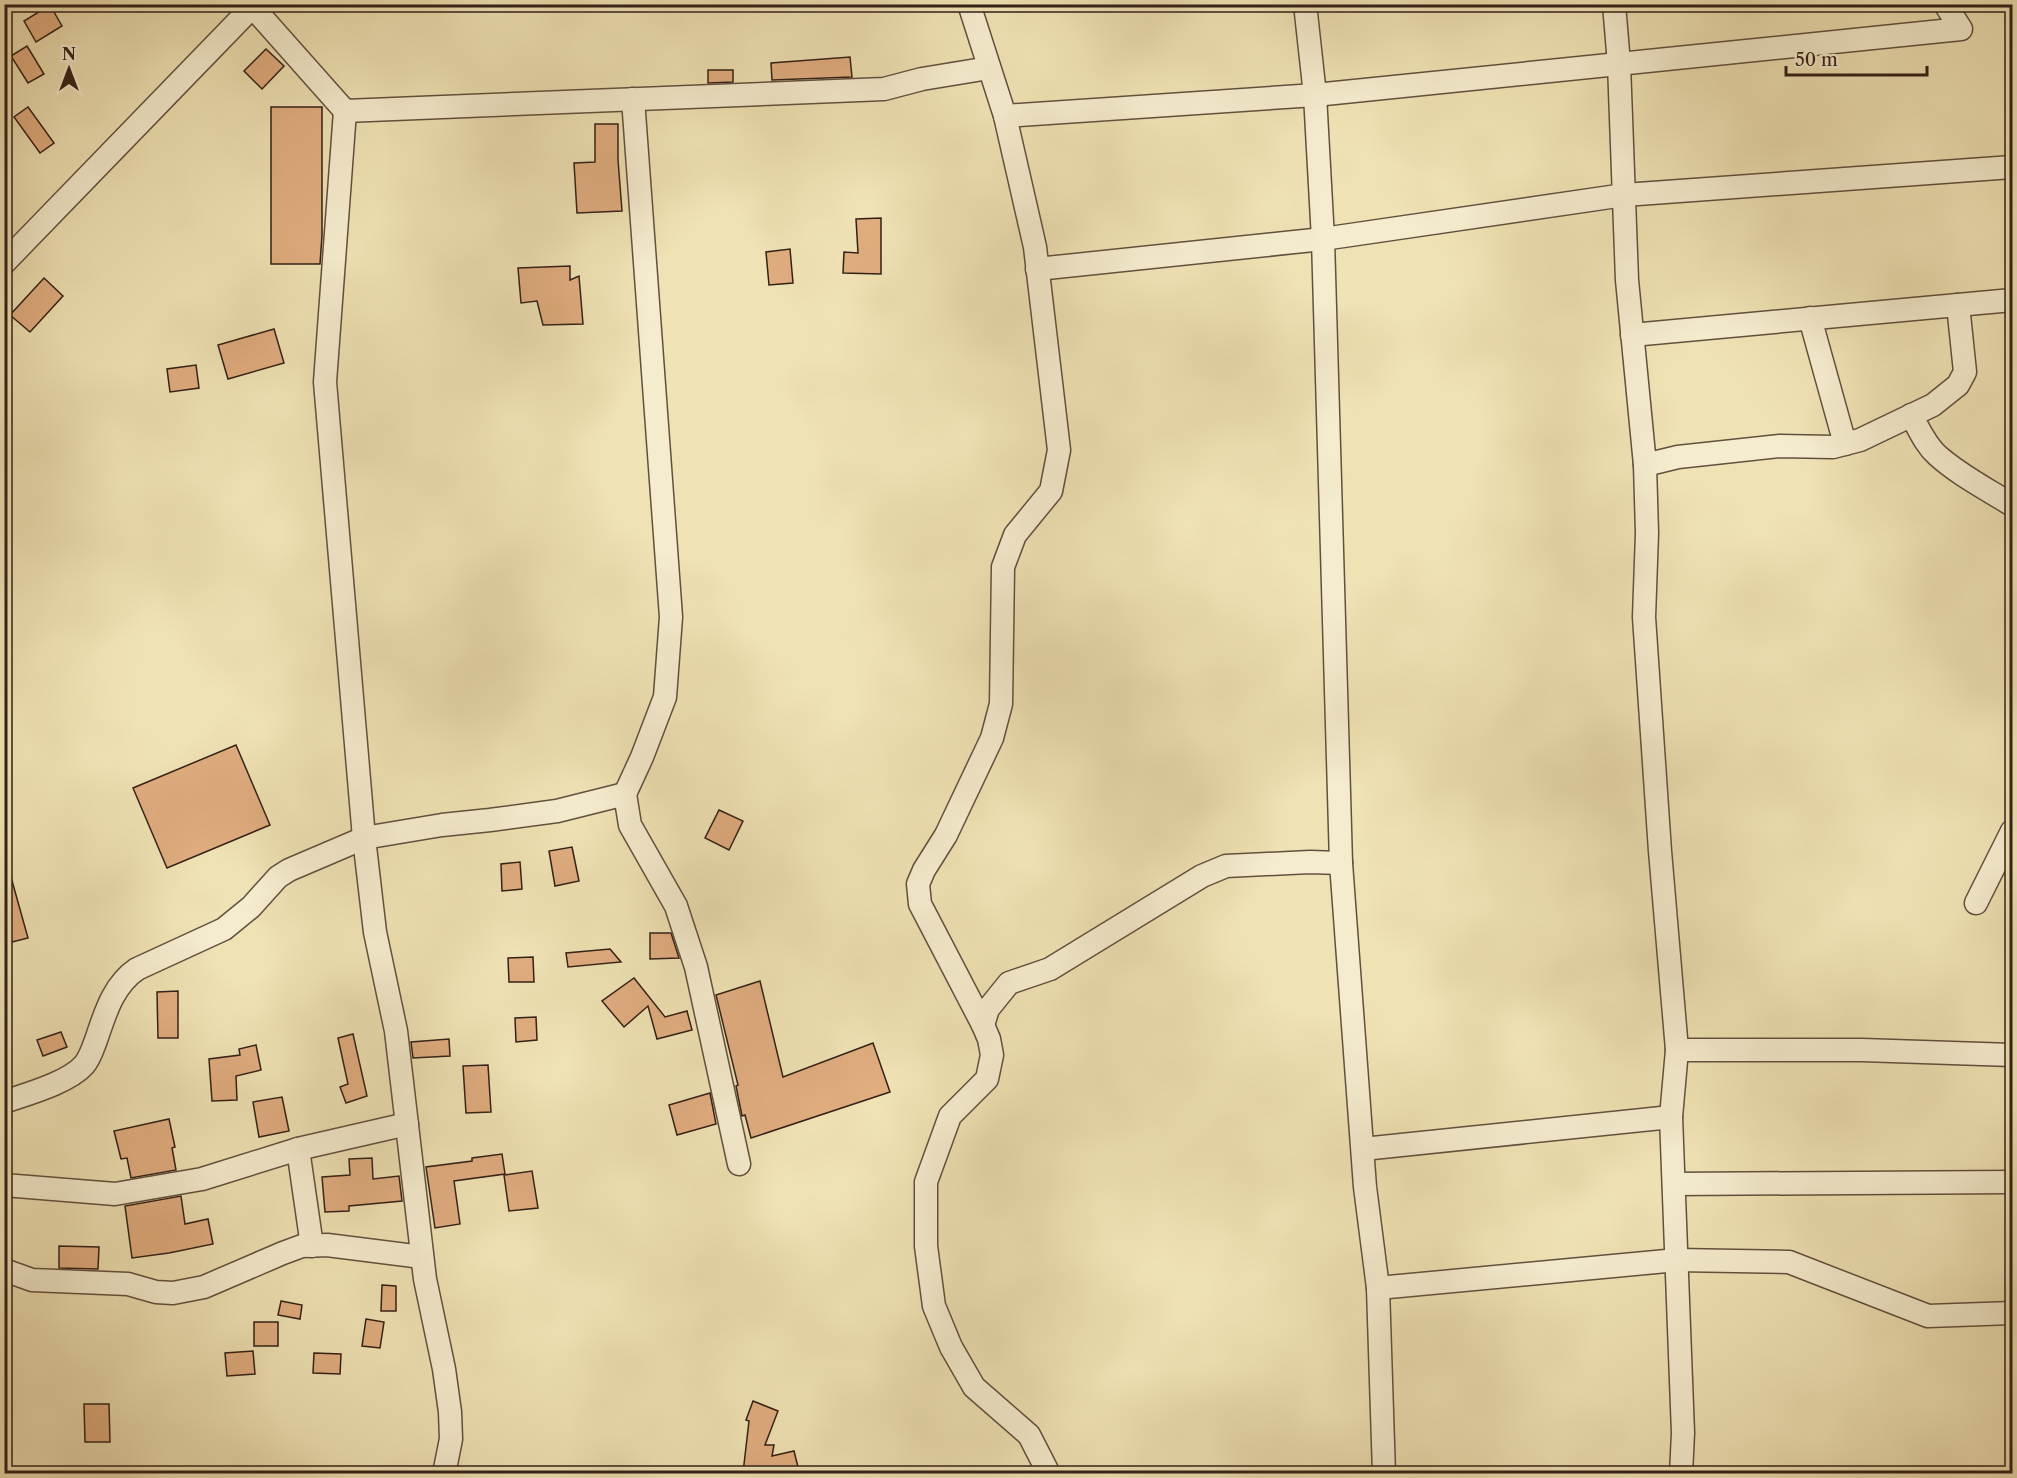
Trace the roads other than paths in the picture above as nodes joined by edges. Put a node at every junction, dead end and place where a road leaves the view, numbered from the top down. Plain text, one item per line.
1 (969, 4) edge
2 (1305, 4) edge
3 (1614, 4) edge
4 (1945, 4) edge
5 (252, 6) edge
6 (1619, 64) junction
7 (989, 68) junction
8 (1315, 95) junction
9 (633, 99) junction
10 (345, 111) junction
11 (1005, 116) junction
12 (2013, 167) edge
13 (1624, 195) junction
14 (1323, 239) junction
15 (4, 263) edge
16 (1037, 269) junction
17 (2013, 300) edge
18 (1958, 305) junction
19 (1810, 318) junction
20 (1632, 335) junction
21 (1911, 415) junction
22 (1845, 444) junction
23 (1645, 465) junction
24 (2013, 505) edge
25 (625, 794) junction
26 (2013, 831) edge
27 (364, 838) junction
28 (1341, 863) junction
29 (1976, 903) dead end
30 (983, 1025) junction
31 (1677, 1050) junction
32 (2013, 1055) edge
33 (4, 1102) edge
34 (1671, 1117) junction
35 (407, 1124) junction
36 (298, 1149) junction
37 (1363, 1149) junction
38 (739, 1164) dead end
39 (2013, 1182) edge
40 (1674, 1184) junction
41 (4, 1185) edge
42 (312, 1246) junction
43 (422, 1257) junction
44 (1677, 1260) junction
45 (4, 1270) edge
46 (1378, 1288) junction
47 (2013, 1313) edge
48 (444, 1473) edge
49 (1049, 1473) edge
50 (1384, 1473) edge
51 (1681, 1473) edge

1 - 7 street
2 - 8 street
3 - 6 street
4 - 6 street
5 - 10 street
5 - 15 street
6 - 8 street
6 - 13 street
7 - 9 street
7 - 11 street
8 - 11 street
8 - 14 street
9 - 10 street
9 - 25 street
10 - 27 street
11 - 16 street
12 - 13 street
13 - 14 street
13 - 20 street
14 - 16 street
14 - 28 street
16 - 30 street
17 - 18 street
18 - 19 street
18 - 21 street
19 - 20 street
19 - 22 street
20 - 23 street
21 - 22 street
21 - 24 street
22 - 23 street
23 - 31 street
25 - 27 street
25 - 38 street
26 - 29 street
27 - 33 street
27 - 35 street
28 - 30 street
28 - 37 street
30 - 49 street
31 - 32 street
31 - 34 street
34 - 37 street
34 - 40 street
35 - 36 street
35 - 43 street
36 - 41 street
36 - 42 street
37 - 46 street
39 - 40 street
40 - 44 street
42 - 43 street
42 - 45 street
43 - 48 street
44 - 46 street
44 - 47 street
44 - 51 street
46 - 50 street

